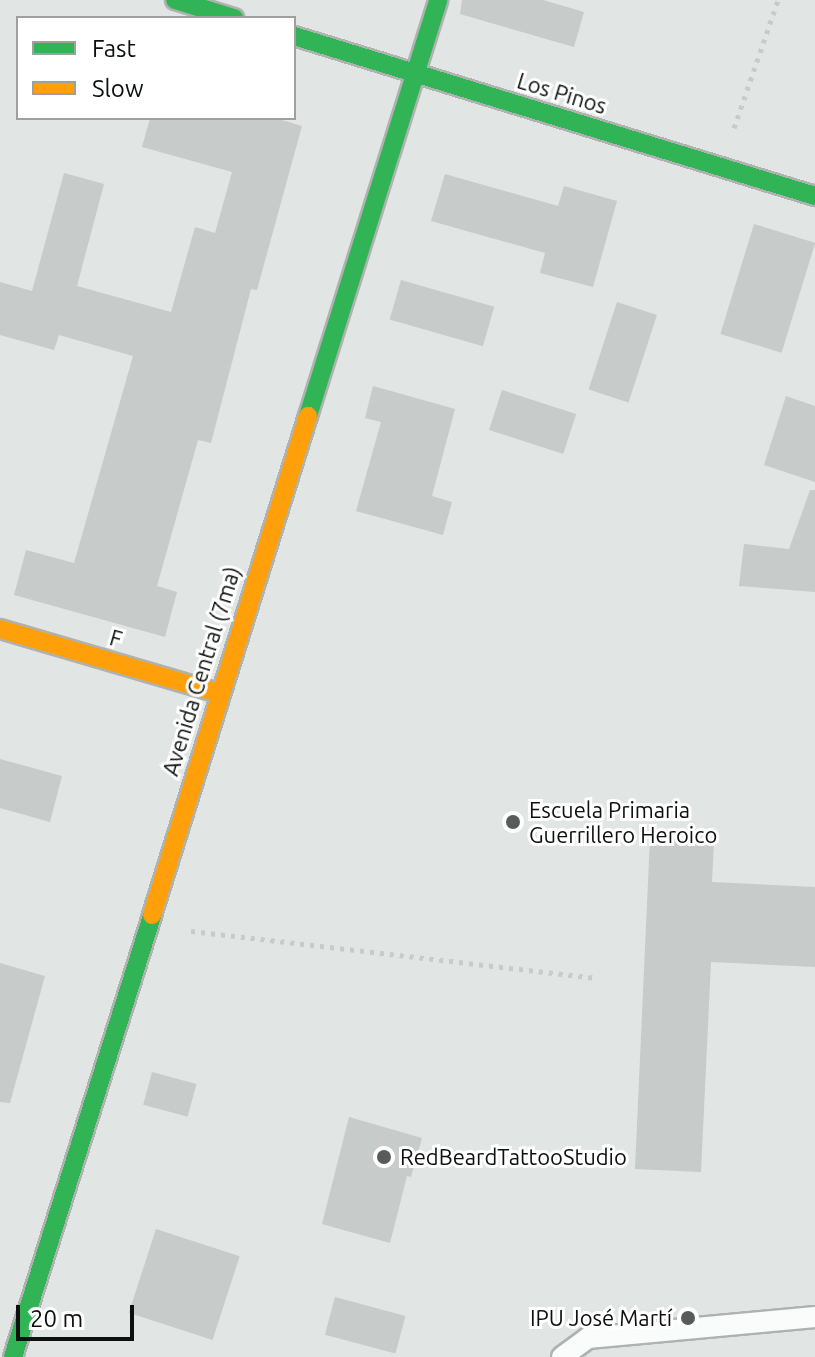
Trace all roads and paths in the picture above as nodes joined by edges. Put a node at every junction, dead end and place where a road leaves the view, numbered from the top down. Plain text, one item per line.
1 (175, 0) edge
2 (438, 0) edge
3 (778, 0) edge
4 (227, 16) edge
5 (296, 37) edge
6 (415, 73) junction
7 (720, 166) junction
8 (815, 196) edge
9 (0, 629) edge
10 (219, 693) junction
11 (146, 926) junction
12 (596, 978) dead end
13 (815, 1317) edge
14 (13, 1357) edge
15 (562, 1357) edge

1 - 4 main road
2 - 6 main road, Avenida Central (7ma)
3 - 7 path
5 - 6 main road, Los Pinos
6 - 7 main road, Los Pinos
6 - 10 main road, Avenida Central (7ma)
7 - 8 main road, Los Pinos
9 - 10 main road, F
10 - 11 main road, Avenida Central (7ma)
11 - 12 path
11 - 14 main road, Avenida Central (7ma)
13 - 15 lane

